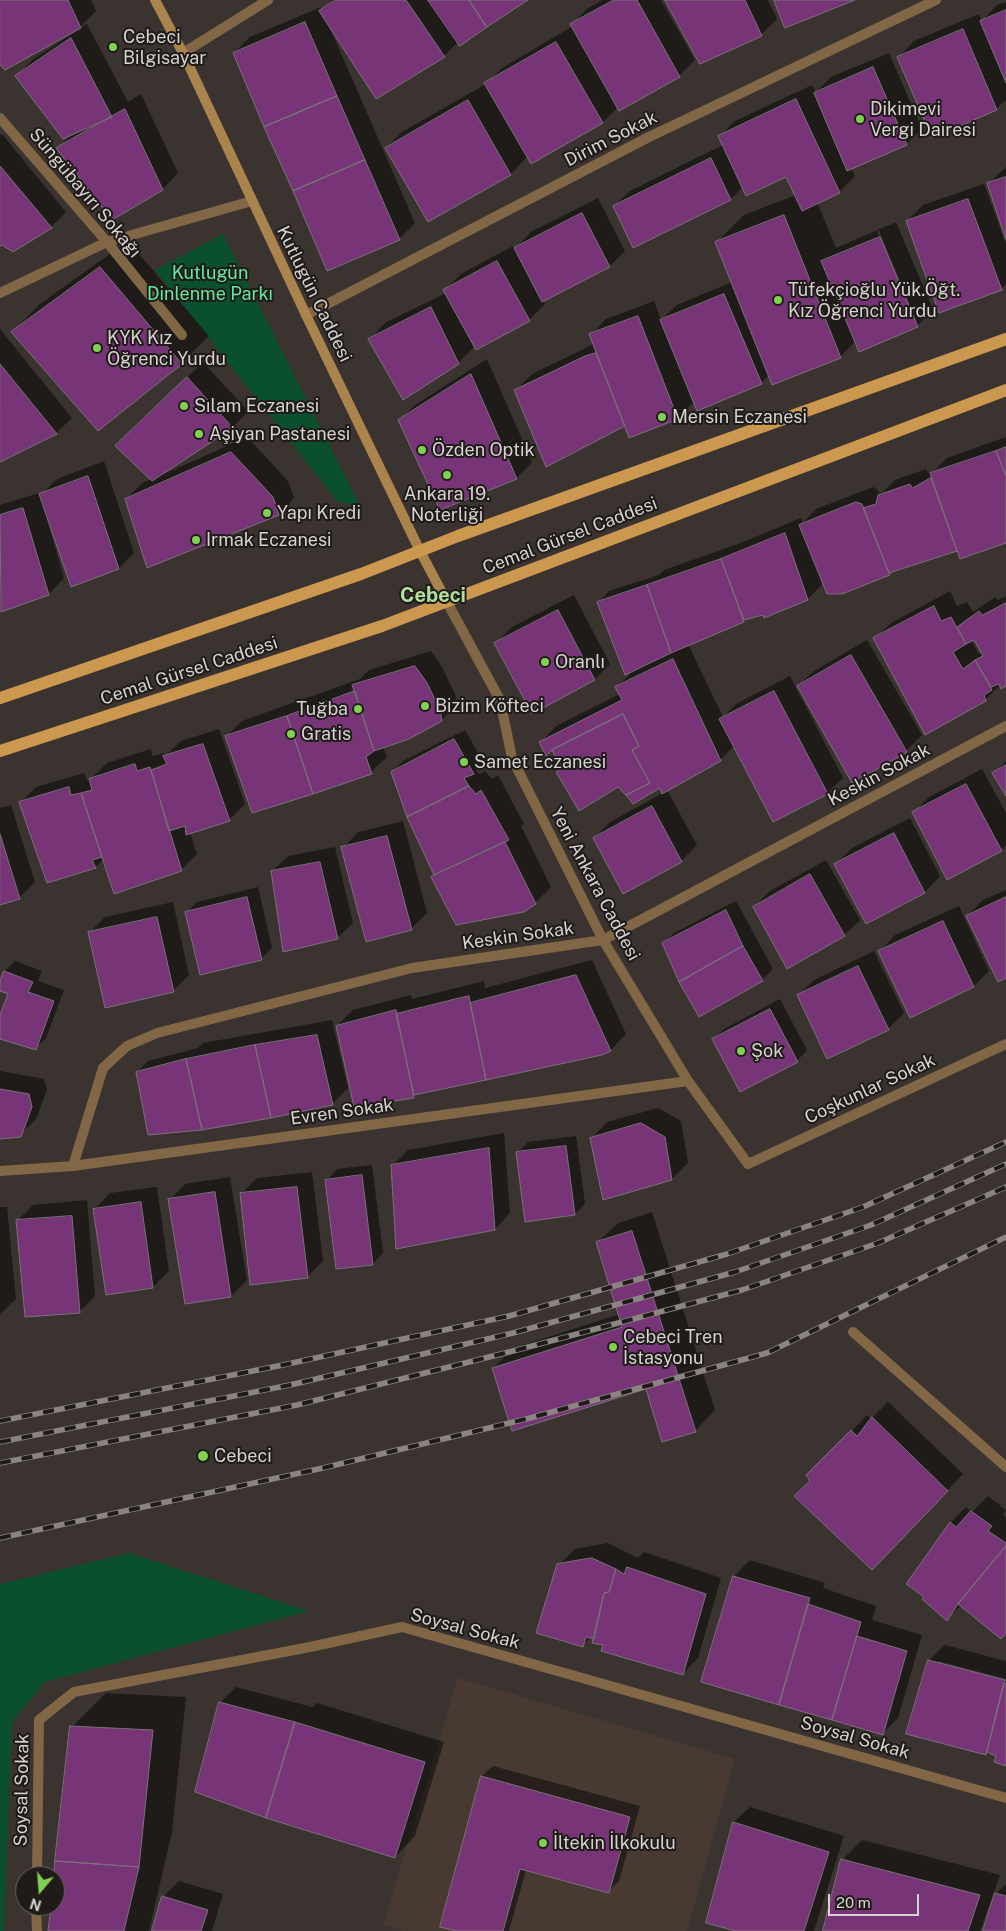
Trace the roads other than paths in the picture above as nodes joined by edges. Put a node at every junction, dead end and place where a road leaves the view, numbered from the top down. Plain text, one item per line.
1 (154, 0) edge
2 (268, 0) edge
3 (936, 0) edge
4 (183, 52) junction
5 (0, 118) edge
6 (252, 201) junction
7 (107, 242) junction
8 (0, 293) edge
9 (306, 315) junction
10 (182, 335) dead end
11 (1006, 339) edge
12 (1006, 390) edge
13 (420, 551) junction
14 (447, 602) junction
15 (0, 698) edge
16 (1006, 726) edge
17 (0, 751) edge
18 (603, 940) junction
19 (1006, 1044) edge
20 (688, 1081) junction
21 (748, 1164) joint
22 (73, 1166) junction
23 (0, 1171) edge
24 (853, 1332) dead end
25 (1006, 1467) edge
26 (1006, 1798) edge
27 (37, 1866) edge
28 (36, 1916) edge
29 (36, 1931) edge

1 - 4 street, Kutlugün Caddesi
2 - 4 street
3 - 9 street, Dirim Sokak
4 - 6 street, Kutlugün Caddesi
5 - 7 street, Süngübayırı Sokağı
6 - 7 street
6 - 9 street, Kutlugün Caddesi
7 - 8 street
7 - 10 street, Süngübayırı Sokağı
9 - 13 street, Kutlugün Caddesi
11 - 13 main road, Cemal Gürsel Caddesi
12 - 14 main road, Cemal Gürsel Caddesi
13 - 14 street, Kutlugün Caddesi
13 - 15 main road, Cemal Gürsel Caddesi
14 - 17 main road, Cemal Gürsel Caddesi
14 - 18 street, Yeni Ankara Caddesi
16 - 18 street, Keskin Sokak
18 - 20 street, Yeni Ankara Caddesi
18 - 22 street, Keskin Sokak
19 - 21 street, Coşkunlar Sokak
20 - 21 street, Yeni Ankara Caddesi
20 - 22 street, Evren Sokak
22 - 23 street, Evren Sokak
24 - 25 street
26 - 27 street, Soysal Sokak
28 - 29 street

